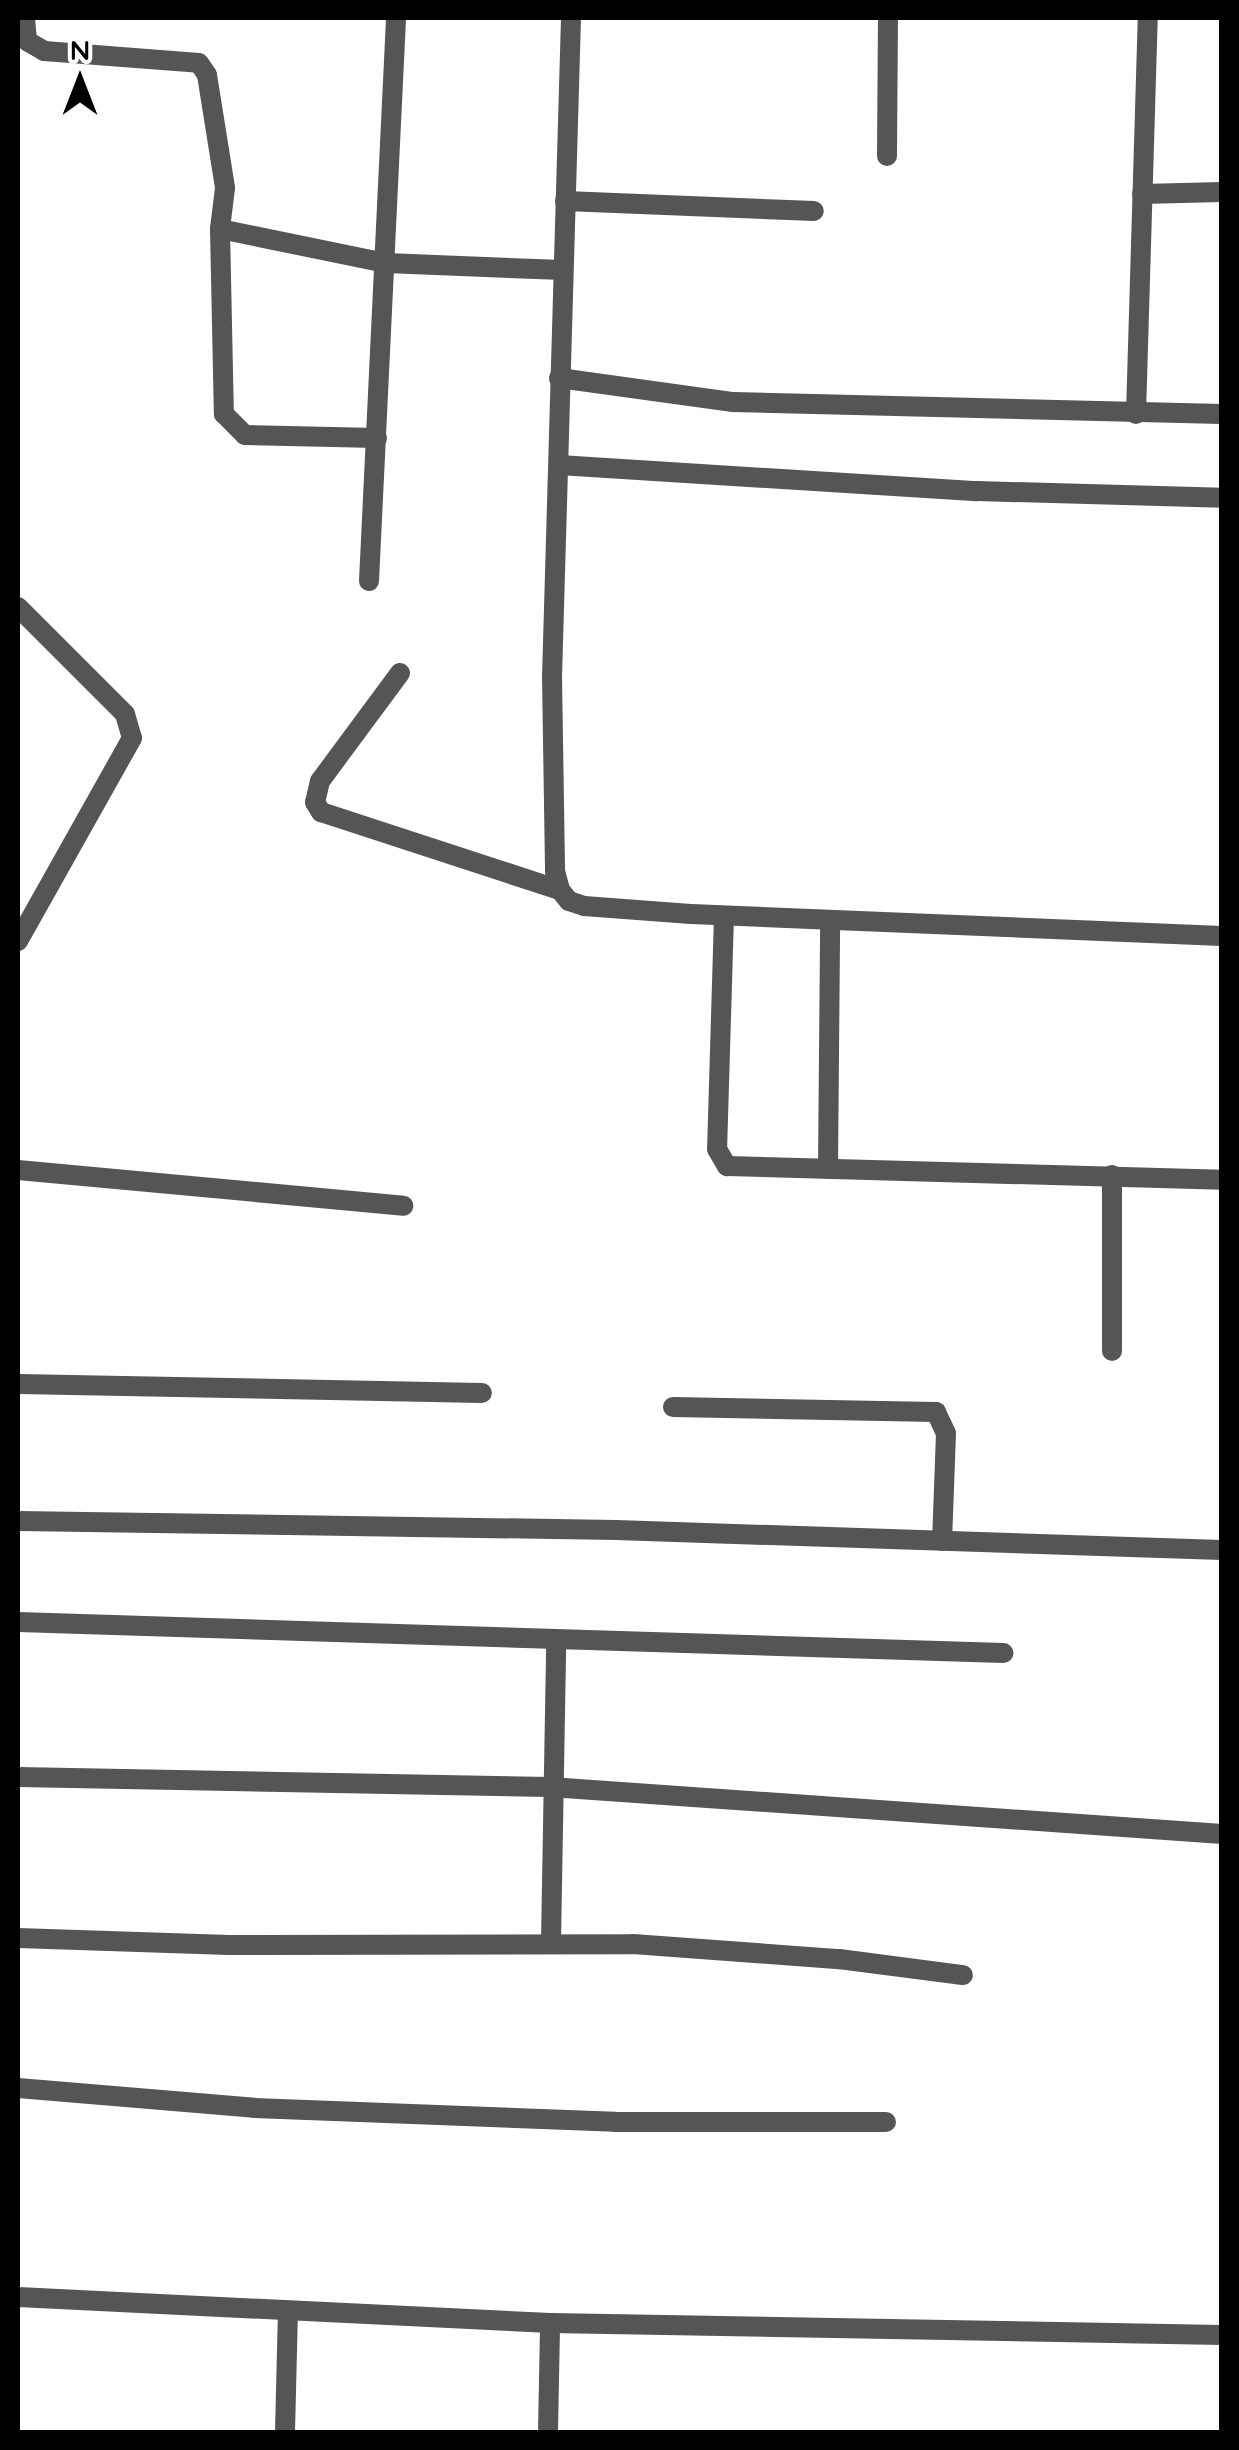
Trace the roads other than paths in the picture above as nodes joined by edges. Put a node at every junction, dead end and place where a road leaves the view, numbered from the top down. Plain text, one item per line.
1 (25, 18) edge
2 (396, 18) edge
3 (571, 18) edge
4 (888, 18) edge
5 (1148, 18) edge
6 (887, 156) dead end
7 (1222, 192) edge
8 (1142, 194) junction
9 (566, 200) junction
10 (814, 211) dead end
11 (220, 229) junction
12 (386, 262) junction
13 (563, 270) junction
14 (559, 378) junction
15 (1136, 414) junction
16 (1222, 414) edge
17 (377, 438) junction
18 (559, 465) junction
19 (1222, 498) edge
20 (368, 581) dead end
21 (18, 607) edge
22 (400, 673) dead end
23 (560, 890) junction
24 (724, 916) junction
25 (830, 921) junction
26 (1222, 936) edge
27 (18, 941) edge
28 (828, 1169) junction
29 (18, 1170) edge
30 (1112, 1175) junction
31 (1222, 1180) edge
32 (402, 1206) dead end
33 (1112, 1351) dead end
34 (18, 1384) edge
35 (482, 1394) dead end
36 (672, 1408) dead end
37 (18, 1521) edge
38 (942, 1541) junction
39 (1222, 1550) edge
40 (18, 1622) edge
41 (556, 1642) junction
42 (1004, 1653) dead end
43 (18, 1777) edge
44 (550, 1787) junction
45 (1222, 1834) edge
46 (18, 1938) edge
47 (551, 1942) junction
48 (963, 1975) dead end
49 (18, 2088) edge
50 (886, 2122) dead end
51 (18, 2297) edge
52 (288, 2313) junction
53 (550, 2323) junction
54 (1222, 2335) edge
55 (284, 2432) edge
56 (548, 2432) edge

1 - 11 street
2 - 12 street
3 - 9 street
4 - 6 street
5 - 8 street
7 - 8 street
8 - 15 street
9 - 10 street
9 - 13 street
11 - 12 street
11 - 17 street
12 - 13 street
12 - 17 street
13 - 14 street
14 - 15 street
14 - 18 street
15 - 16 street
17 - 20 street
18 - 19 street
18 - 23 street
21 - 27 street
22 - 23 street
23 - 24 street
24 - 25 street
24 - 28 street
25 - 26 street
25 - 28 street
28 - 30 street
29 - 32 street
30 - 31 street
30 - 33 street
34 - 35 street
36 - 38 street
37 - 38 street
38 - 39 street
40 - 41 street
41 - 42 street
41 - 44 street
43 - 44 street
44 - 45 street
44 - 47 street
46 - 47 street
47 - 48 street
49 - 50 street
51 - 52 street
52 - 53 street
52 - 55 street
53 - 54 street
53 - 56 street

